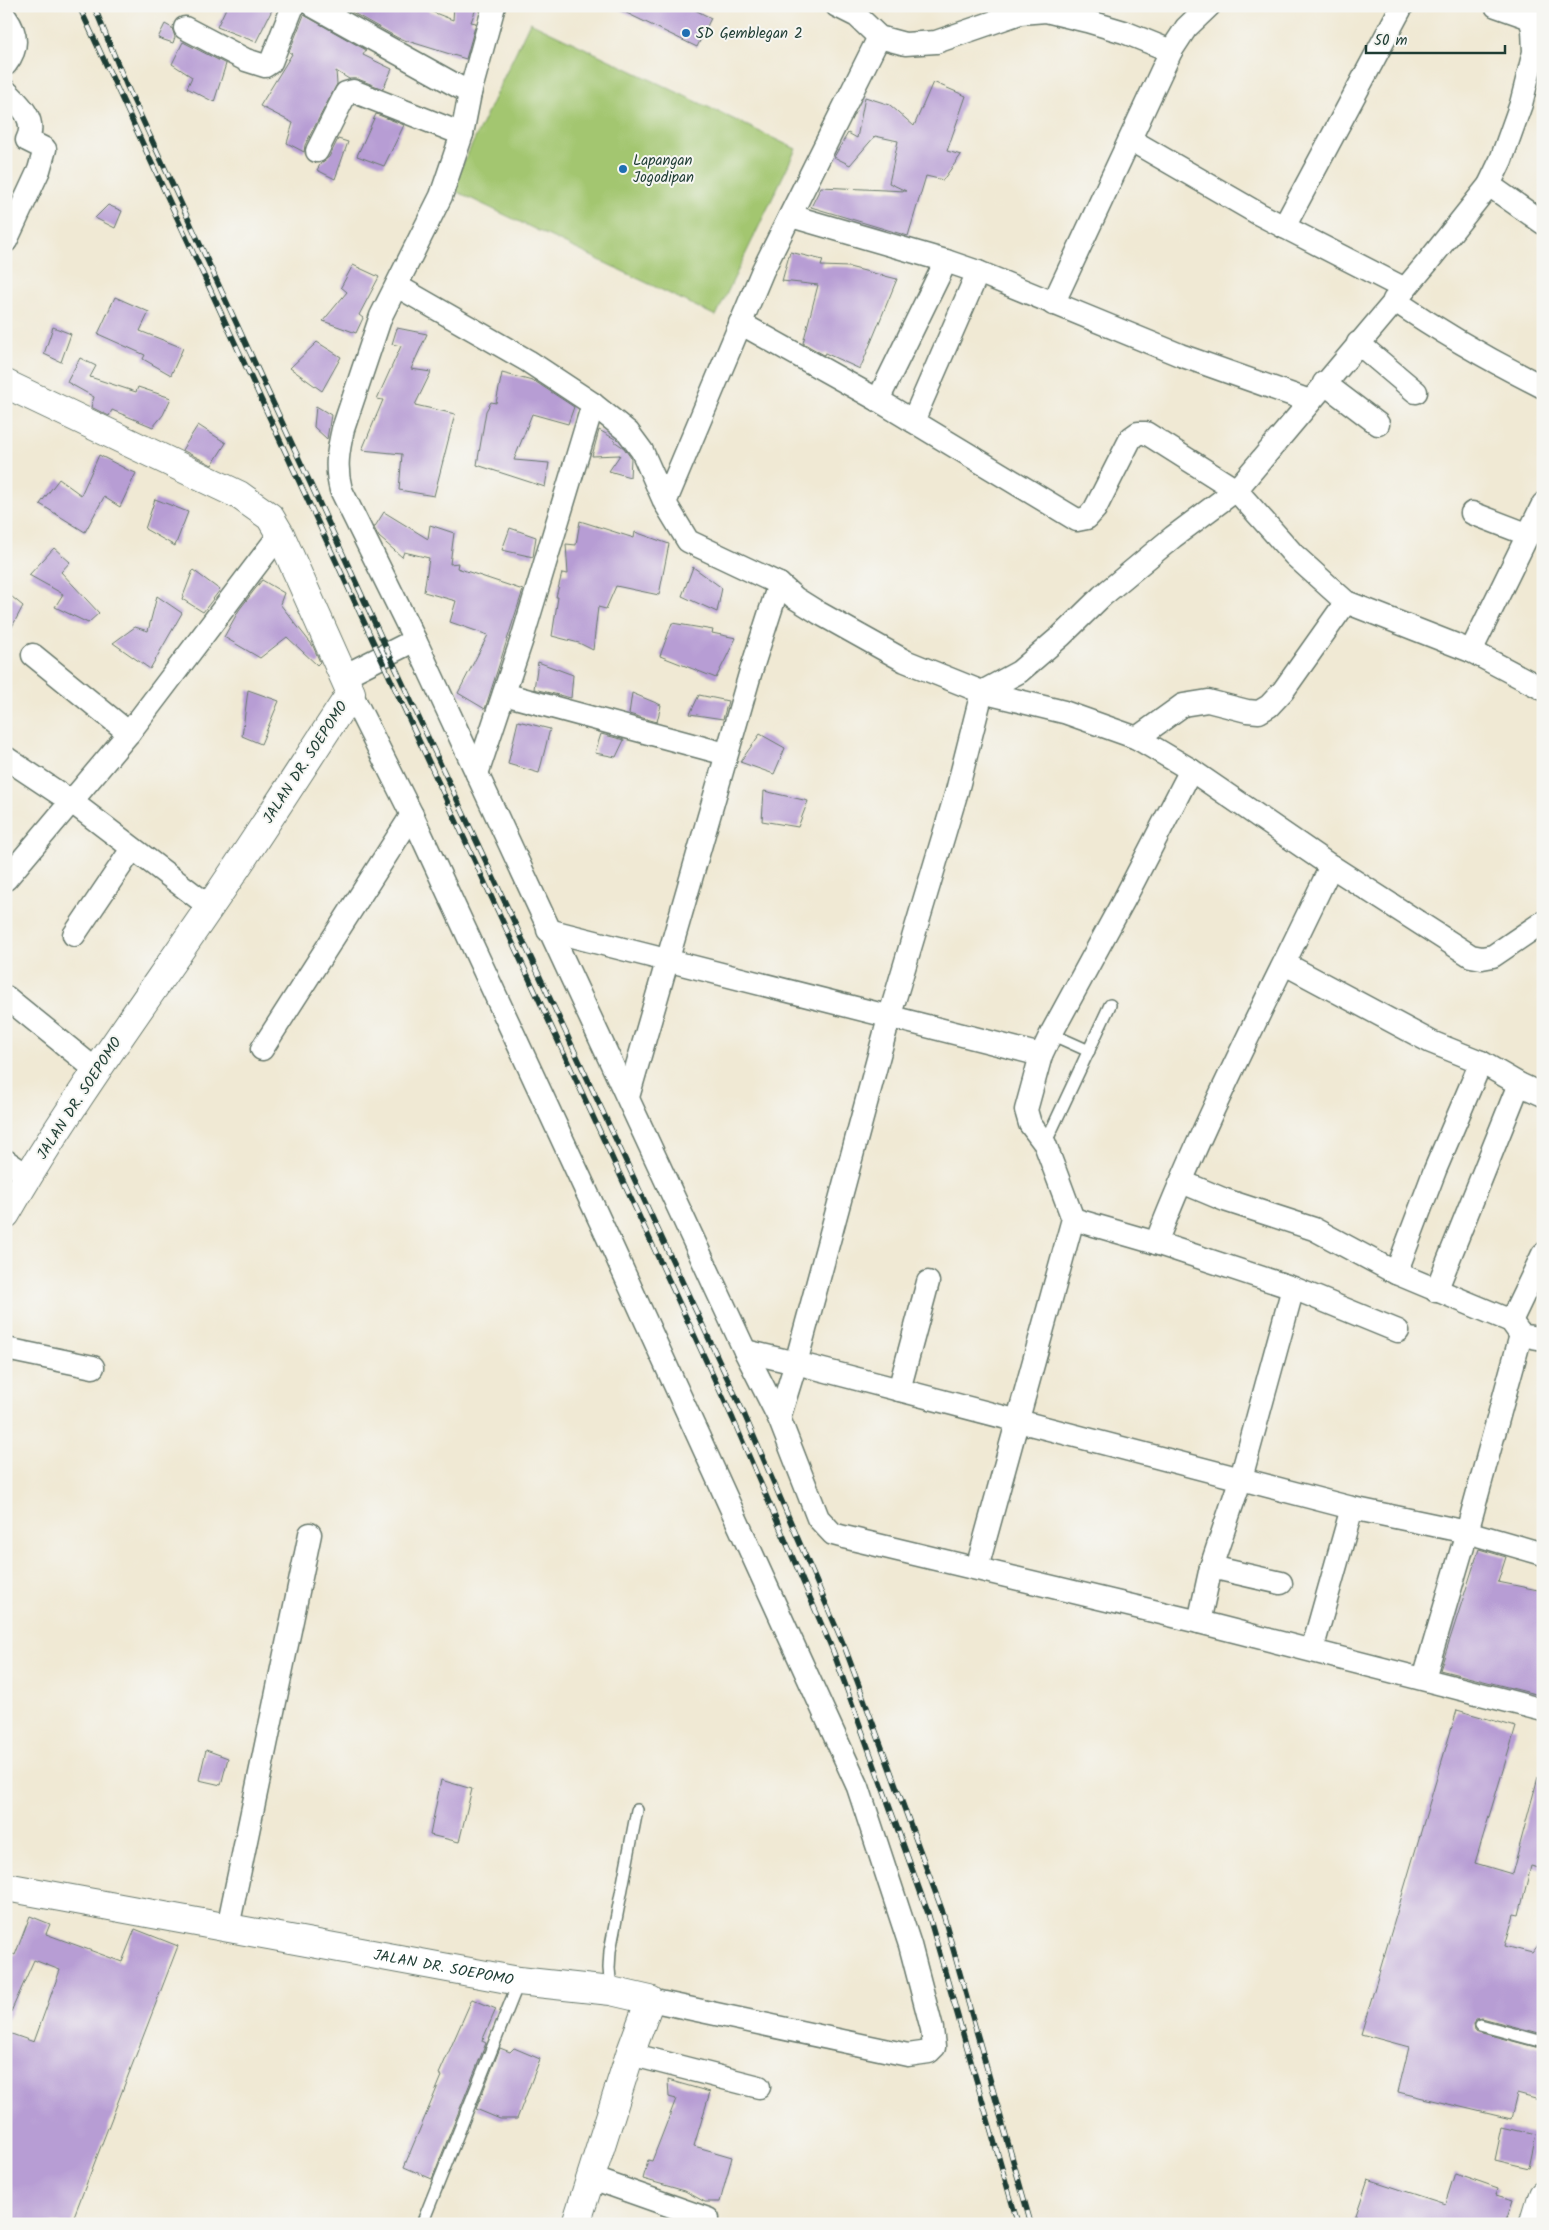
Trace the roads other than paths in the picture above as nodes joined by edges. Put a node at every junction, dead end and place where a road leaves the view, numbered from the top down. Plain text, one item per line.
1 (292, 6) edge
2 (313, 6) edge
3 (494, 6) edge
4 (837, 6) edge
5 (1209, 6) edge
6 (1402, 6) edge
7 (1496, 6) edge
8 (858, 11) edge
9 (1533, 12) edge
10 (6, 18) edge
11 (185, 28) dead end
12 (879, 37) junction
13 (1171, 51) junction
14 (6, 64) edge
15 (6, 90) edge
16 (470, 93) junction
17 (462, 134) junction
18 (16, 138) edge
19 (1131, 140) junction
20 (317, 151) dead end
21 (1489, 185) junction
22 (791, 216) junction
23 (1543, 223) edge
24 (1284, 227) junction
25 (7, 239) edge
26 (946, 261) junction
27 (978, 272) junction
28 (397, 286) junction
29 (1400, 294) junction
30 (1053, 304) junction
31 (740, 323) junction
32 (1358, 343) junction
33 (1324, 383) junction
34 (6, 384) edge
35 (1543, 387) edge
36 (1416, 392) dead end
37 (878, 400) junction
38 (1310, 402) junction
39 (593, 404) junction
40 (914, 421) junction
41 (1378, 424) dead end
42 (1236, 490) junction
43 (665, 503) junction
44 (1543, 504) edge
45 (1472, 513) dead end
46 (280, 534) junction
47 (1529, 535) junction
48 (779, 584) junction
49 (1346, 602) junction
50 (415, 640) junction
51 (1471, 651) junction
52 (33, 655) dead end
53 (347, 684) junction
54 (1543, 689) edge
55 (982, 692) junction
56 (504, 694) junction
57 (129, 733) junction
58 (1137, 738) junction
59 (726, 754) junction
60 (6, 758) edge
61 (1191, 770) junction
62 (477, 774) junction
63 (72, 802) junction
64 (412, 815) junction
65 (132, 849) junction
66 (1331, 866) junction
67 (6, 879) edge
68 (210, 907) junction
69 (1543, 922) edge
70 (548, 930) junction
71 (74, 935) dead end
72 (666, 959) junction
73 (1285, 964) junction
74 (6, 996) edge
75 (1110, 1005) dead end
76 (890, 1018) junction
77 (1051, 1034) junction
78 (262, 1049) dead end
79 (1089, 1051) junction
80 (1041, 1055) junction
81 (1481, 1062) junction
82 (96, 1070) junction
83 (1519, 1084) junction
84 (628, 1096) junction
85 (1543, 1096) edge
86 (1045, 1144) junction
87 (17, 1168) edge
88 (1182, 1182) junction
89 (6, 1214) edge
90 (1073, 1219) junction
91 (1156, 1242) junction
92 (1543, 1254) edge
93 (1396, 1273) junction
94 (928, 1282) dead end
95 (1293, 1288) junction
96 (1436, 1291) junction
97 (1398, 1331) dead end
98 (1525, 1332) edge
99 (6, 1349) edge
100 (745, 1351) junction
101 (796, 1363) junction
102 (93, 1367) dead end
103 (899, 1390) junction
104 (779, 1418) junction
105 (1018, 1421) junction
106 (1241, 1478) junction
107 (1352, 1508) junction
108 (1467, 1532) junction
109 (310, 1534) dead end
110 (1543, 1554) edge
111 (1211, 1567) junction
112 (977, 1568) junction
113 (1281, 1583) dead end
114 (1199, 1622) junction
115 (1312, 1650) junction
116 (1424, 1678) junction
117 (1543, 1710) edge
118 (637, 1810) dead end
119 (6, 1886) edge
120 (228, 1927) junction
121 (519, 1981) junction
122 (611, 1991) junction
123 (650, 2000) junction
124 (1480, 2024) dead end
125 (1543, 2042) edge
126 (630, 2054) junction
127 (759, 2087) dead end
128 (590, 2177) junction
129 (1543, 2194) edge
130 (708, 2218) dead end
131 (422, 2224) edge
132 (576, 2224) edge
133 (1534, 2224) edge

1 - 11 street
2 - 16 street
3 - 16 street
4 - 8 street
5 - 13 street
6 - 24 street
7 - 9 street
8 - 12 street
9 - 21 street
10 - 14 street
12 - 13 street
12 - 22 street
13 - 19 street
15 - 18 street
16 - 17 street
17 - 20 street
17 - 28 street
18 - 25 street
19 - 24 street
19 - 30 street
21 - 23 street
21 - 29 street
22 - 26 street
22 - 31 street
24 - 29 street
26 - 27 street
26 - 37 street
27 - 30 street
27 - 40 street
28 - 39 street
28 - 50 street
29 - 32 street
29 - 35 street
30 - 38 street
31 - 37 street
31 - 43 street
32 - 33 street
32 - 36 street
33 - 38 street
33 - 41 street
34 - 46 street
37 - 40 street
38 - 42 street
39 - 43 street
39 - 56 street
40 - 42 street
42 - 49 street
42 - 55 street
43 - 48 street
44 - 47 street
45 - 47 street
46 - 53 street
46 - 57 street
47 - 51 street
48 - 55 street
48 - 59 street
49 - 51 street
49 - 58 street
50 - 53 street
50 - 62 street
51 - 54 street
52 - 57 street
53 - 64 street
53 - 68 street, JALAN DR. SOEPOMO
55 - 58 street
55 - 76 street
56 - 59 street
56 - 62 street
57 - 63 street
58 - 61 street
59 - 72 street
60 - 63 street
61 - 66 street
61 - 77 street
62 - 70 street
63 - 65 street
63 - 67 street
64 - 78 street
64 - 123 street
65 - 68 street
65 - 71 street
66 - 69 street
66 - 73 street
68 - 82 street, JALAN DR. SOEPOMO
70 - 72 street
70 - 84 street
72 - 76 street
72 - 84 street
73 - 81 street
73 - 88 street
74 - 82 street
75 - 79 lane
76 - 80 street
76 - 101 street
77 - 79 lane
77 - 80 street
79 - 86 lane
80 - 86 street
81 - 83 street
81 - 93 street
82 - 87 street, JALAN DR. SOEPOMO
83 - 85 street
83 - 96 street
84 - 100 street
86 - 90 street
87 - 89 street, JALAN DR. SOEPOMO
88 - 91 street
88 - 93 street
90 - 91 street
90 - 105 street
91 - 95 street
92 - 98 street
93 - 96 street
94 - 103 street
95 - 97 street
95 - 106 street
96 - 98 street
98 - 108 street
99 - 102 street
100 - 101 street
100 - 104 street
101 - 103 street
101 - 104 street
103 - 105 street
104 - 112 street
105 - 106 street
105 - 112 street
106 - 107 street
106 - 111 street
107 - 108 street
107 - 115 street
108 - 110 street
108 - 116 street
109 - 120 street
111 - 113 street
111 - 114 street
112 - 114 street
114 - 115 street
115 - 116 street
116 - 117 street
118 - 122 lane
119 - 120 street, JALAN DR. SOEPOMO
120 - 121 street, JALAN DR. SOEPOMO
121 - 122 street, JALAN DR. SOEPOMO
121 - 131 lane
122 - 123 street, JALAN DR. SOEPOMO
123 - 126 street
124 - 125 lane
126 - 127 street
126 - 128 street
128 - 130 street
128 - 132 street
129 - 133 street

